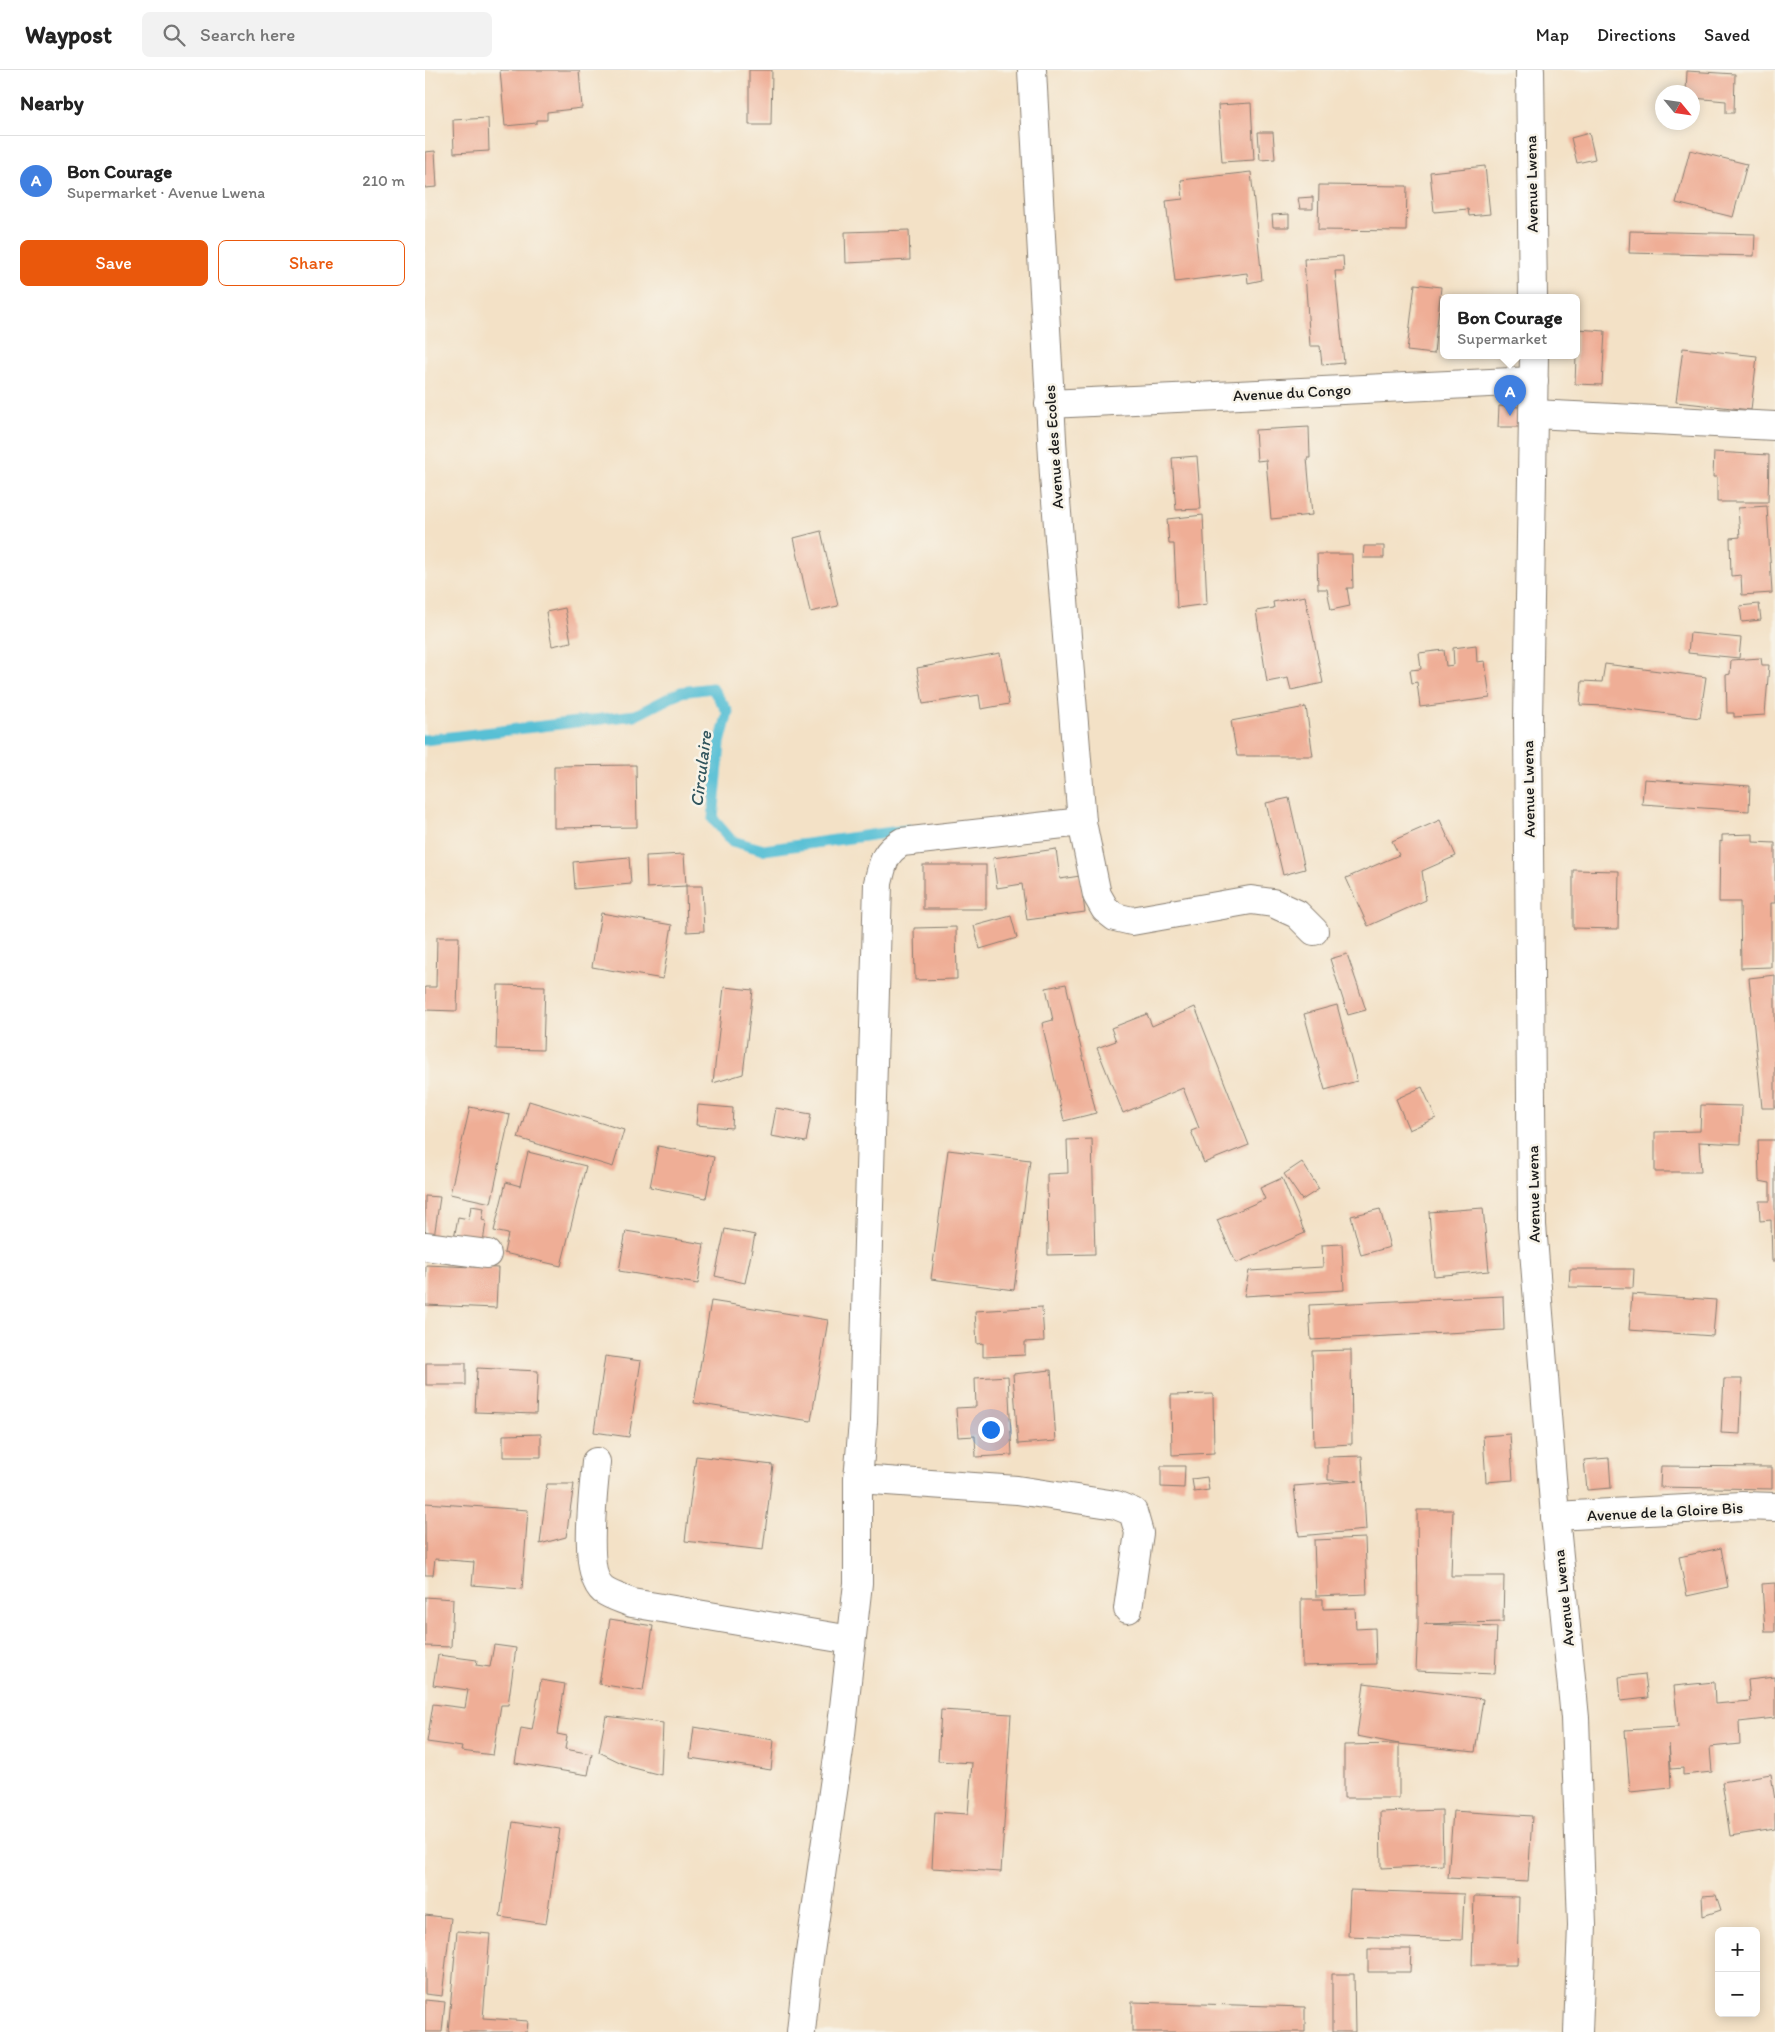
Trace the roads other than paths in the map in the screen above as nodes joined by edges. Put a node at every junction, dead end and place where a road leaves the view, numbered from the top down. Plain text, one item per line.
1 (1032, 70) edge
2 (1530, 70) edge
3 (1533, 294) edge
4 (1534, 368) edge
5 (1049, 404) junction
6 (1534, 414) junction
7 (1775, 426) edge
8 (1082, 822) junction
9 (1314, 931) dead end
10 (425, 1246) edge
11 (487, 1254) dead end
12 (596, 1462) dead end
13 (859, 1478) junction
14 (1775, 1507) edge
15 (1555, 1516) junction
16 (1128, 1609) dead end
17 (851, 1640) junction
18 (801, 2032) edge
19 (1578, 2032) edge

1 - 5 street, Avenue des Ecoles
2 - 3 street, Avenue Lwena
4 - 5 street, Avenue du Congo
4 - 6 street, Avenue Lwena
5 - 8 street, Avenue des Ecoles
6 - 7 street
6 - 15 street, Avenue Lwena
8 - 9 street, Avenue des Ecoles
8 - 13 street
10 - 11 street
12 - 17 street
13 - 16 street
13 - 17 street
14 - 15 street, Avenue de la Gloire Bis
15 - 19 street, Avenue Lwena
17 - 18 street

